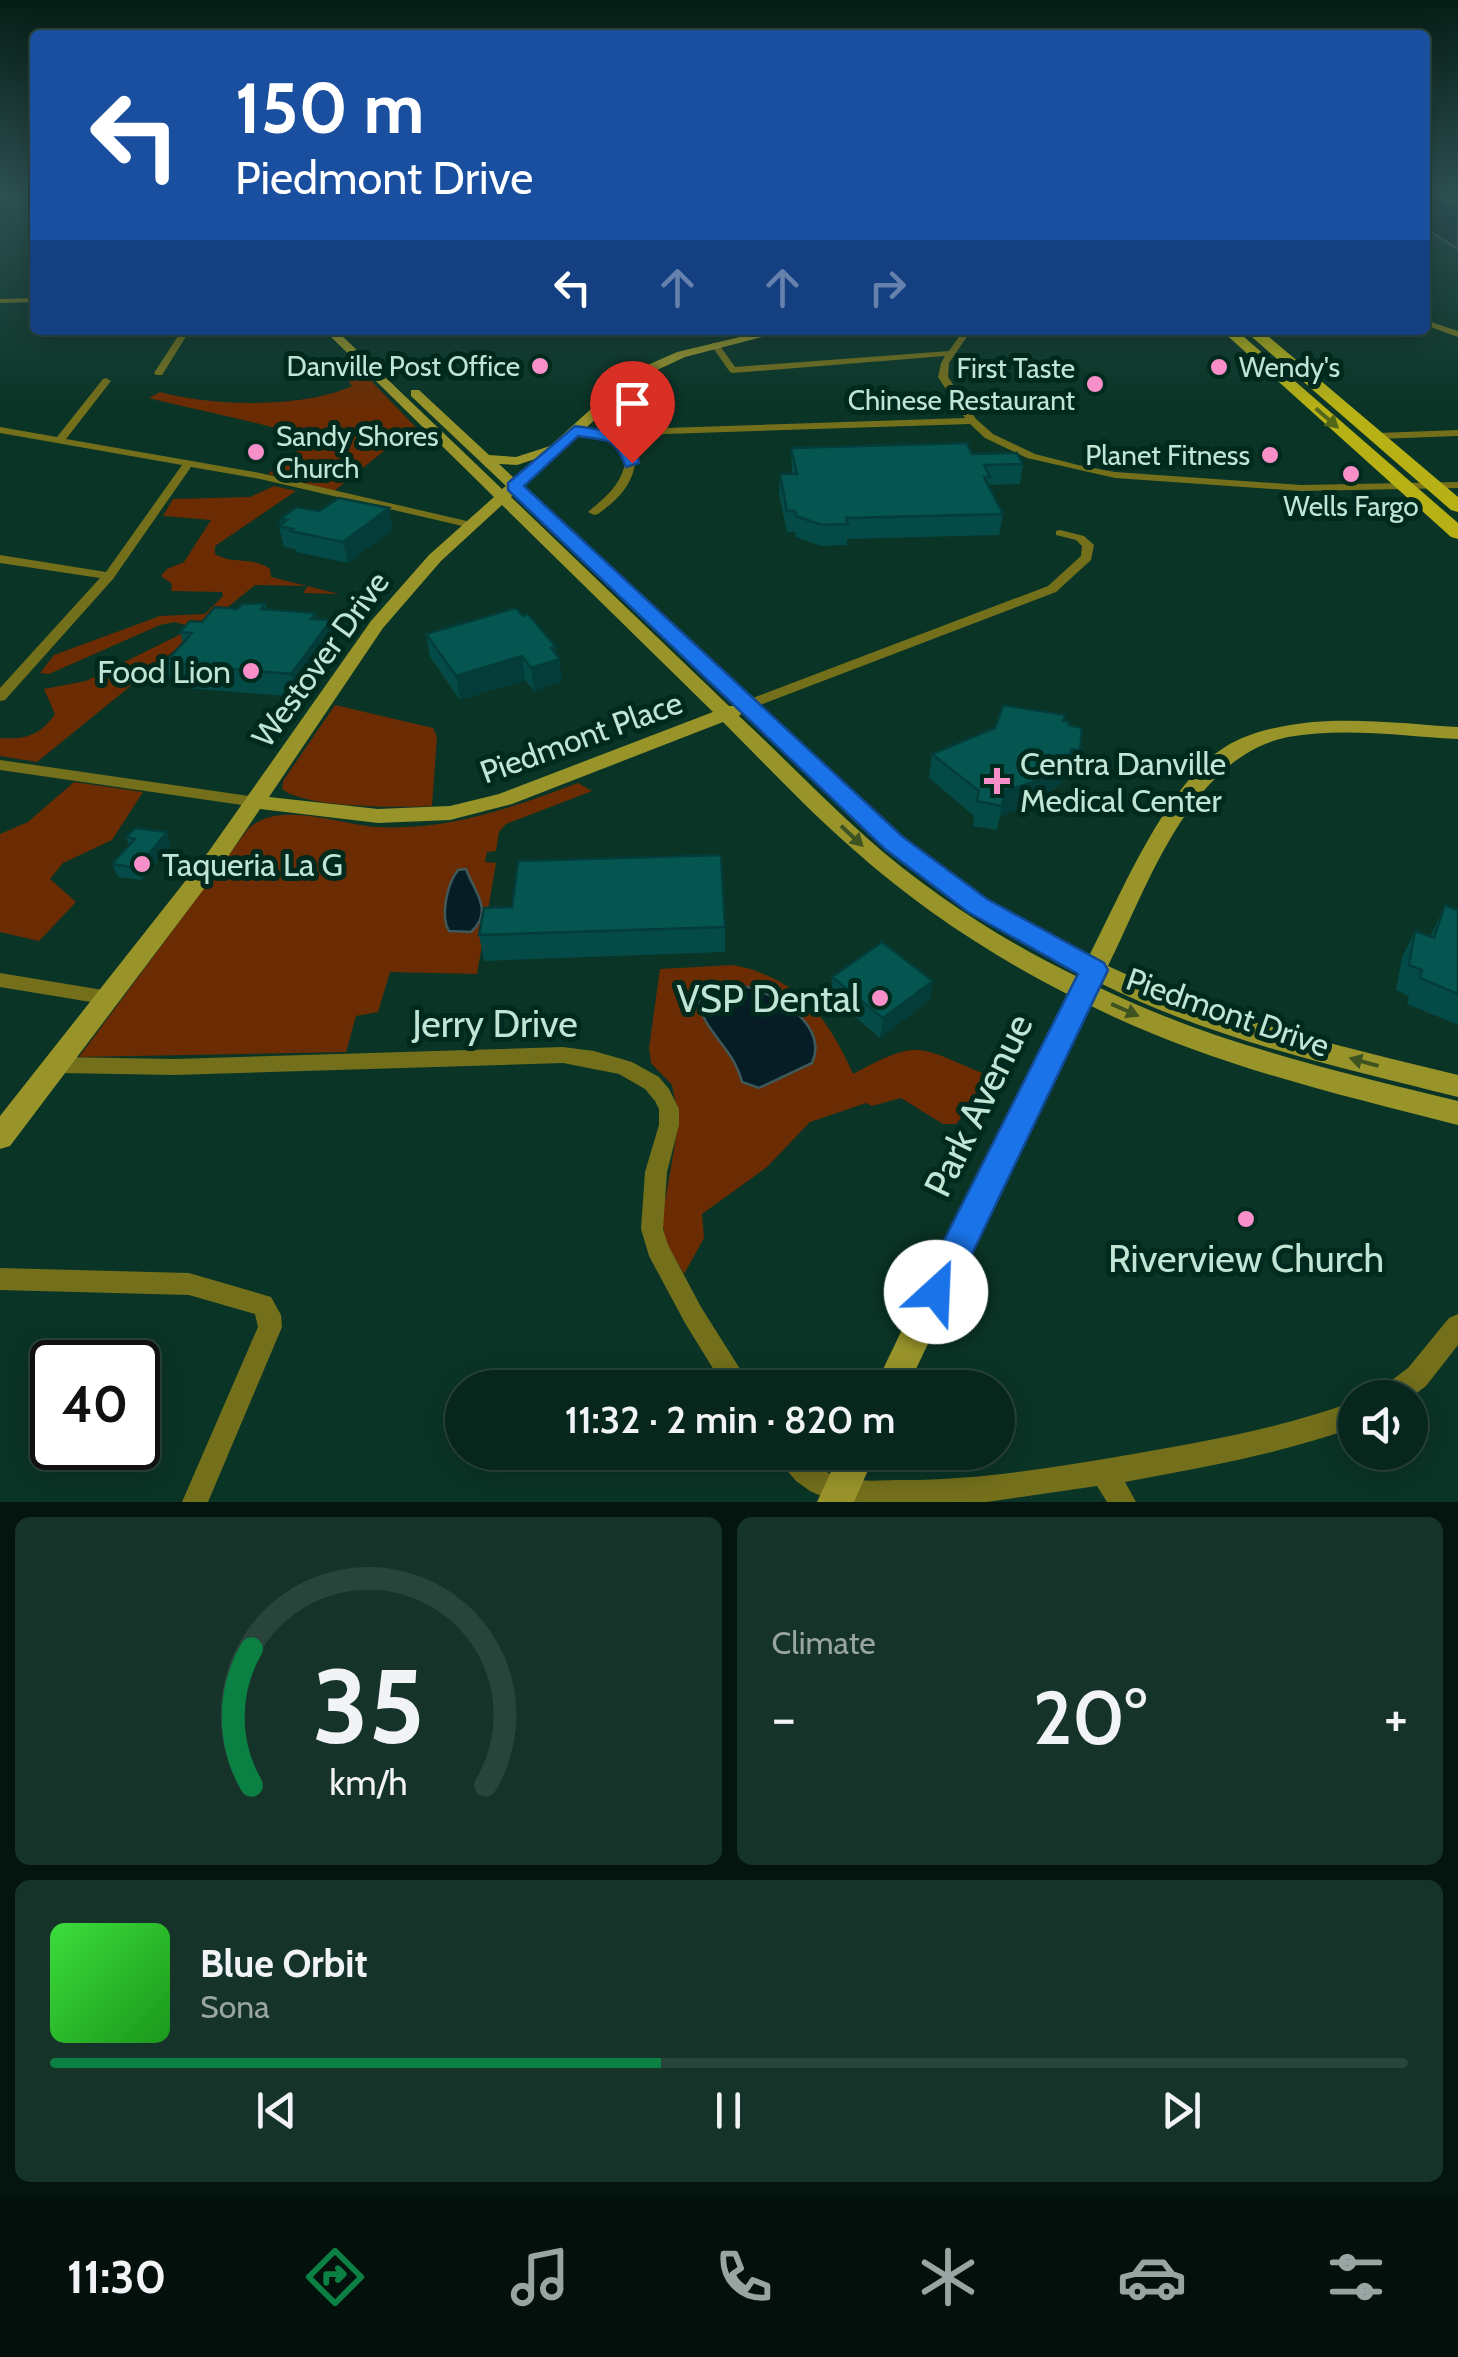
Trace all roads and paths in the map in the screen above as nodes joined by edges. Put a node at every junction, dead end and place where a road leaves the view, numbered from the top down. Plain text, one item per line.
1 (30, 300) edge
2 (0, 301) edge
3 (1430, 324) edge
4 (1458, 334) edge
5 (183, 335) edge
6 (335, 335) edge
7 (352, 335) edge
8 (762, 335) edge
9 (961, 335) edge
10 (1234, 335) edge
11 (1258, 335) edge
12 (715, 346) junction
13 (952, 352) junction
14 (160, 374) dead end
15 (106, 380) dead end
16 (972, 421) junction
17 (0, 430) edge
18 (1458, 433) edge
19 (1378, 436) junction
20 (569, 437) junction
21 (617, 437) junction
22 (59, 441) junction
23 (484, 459) junction
24 (189, 464) junction
25 (1458, 485) edge
26 (1403, 486) junction
27 (1436, 486) junction
28 (508, 492) junction
29 (1458, 506) edge
30 (594, 512) dead end
31 (532, 526) junction
32 (466, 530) junction
33 (1458, 532) edge
34 (1060, 533) dead end
35 (0, 559) edge
36 (109, 576) junction
37 (0, 697) edge
38 (737, 710) junction
39 (1458, 733) edge
40 (0, 765) edge
41 (256, 802) junction
42 (0, 980) edge
43 (1088, 981) junction
44 (109, 998) junction
45 (57, 1064) junction
46 (1458, 1086) edge
47 (1458, 1112) edge
48 (0, 1137) edge
49 (0, 1279) edge
50 (1458, 1326) edge
51 (729, 1370) edge
52 (899, 1370) edge
53 (1413, 1380) edge
54 (1338, 1421) edge
55 (806, 1470) edge
56 (850, 1470) edge
57 (1102, 1472) junction
58 (837, 1496) edge
59 (195, 1502) edge
60 (1123, 1502) edge

1 - 2 street
3 - 4 street
5 - 14 street
6 - 28 main road, Piedmont Drive
7 - 23 main road, Piedmont Drive
8 - 12 main road, Westover Drive
9 - 13 street
10 -> 26 main road
11 - 19 main road
12 - 13 street
12 - 20 main road, Westover Drive
13 - 16 street
15 - 22 street
16 - 21 street
16 - 26 street
17 - 22 street
18 - 19 street
19 - 27 main road
20 - 21 street
20 - 23 main road
20 - 28 main road, Westover Drive
21 - 30 street
22 - 24 street
23 - 28 main road, Piedmont Drive
24 - 32 street
24 - 36 street
25 - 27 street
26 - 27 street
26 - 33 main road
27 - 29 main road
28 - 31 main road, Piedmont Drive
28 - 32 main road, Westover Drive
28 - 38 main road, Piedmont Drive
31 - 32 main road
31 - 38 main road, Piedmont Drive
32 - 41 main road, Westover Drive
34 - 38 street, Piedmont Place
35 - 36 street
36 - 37 street
38 - 41 main road, Piedmont Place
38 - 43 main road, Piedmont Drive
39 - 43 main road, Park Avenue
40 - 41 street
41 - 44 main road, Westover Drive
42 - 44 street
46 -> 43 main road, Piedmont Drive
43 -> 47 main road, Piedmont Drive
43 - 52 main road, Park Avenue
44 - 45 main road, Westover Drive
45 - 48 main road, Westover Drive
45 - 51 street, Jerry Drive
49 - 59 street
50 - 53 street
54 - 57 street
55 - 58 street
56 - 58 main road
57 - 58 street
57 - 60 street

